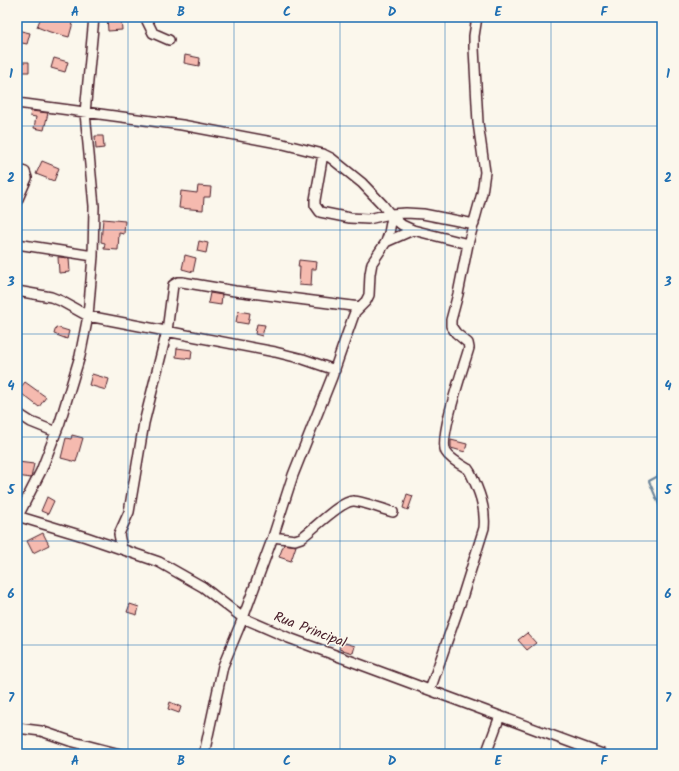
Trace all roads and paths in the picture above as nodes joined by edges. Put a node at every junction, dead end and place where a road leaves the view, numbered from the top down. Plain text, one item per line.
1 (94, 17) edge
2 (144, 17) edge
3 (477, 17) edge
4 (169, 40) dead end
5 (17, 103) edge
6 (85, 113) junction
7 (323, 154) junction
8 (17, 169) edge
9 (17, 201) edge
10 (391, 216) junction
11 (474, 224) junction
12 (413, 230) junction
13 (386, 242) junction
14 (17, 244) edge
15 (468, 244) junction
16 (93, 256) junction
17 (17, 291) edge
18 (360, 307) junction
19 (88, 316) junction
20 (167, 331) junction
21 (335, 370) junction
22 (17, 413) edge
23 (56, 432) junction
24 (393, 512) dead end
25 (17, 516) edge
26 (273, 537) junction
27 (122, 549) junction
28 (243, 618) junction
29 (430, 690) junction
30 (500, 716) junction
31 (17, 728) edge
32 (120, 754) edge
33 (204, 754) edge
34 (486, 754) edge
35 (602, 754) edge

1 - 6 street
2 - 4 street
3 - 11 street
5 - 6 street
6 - 7 street
6 - 16 street
7 - 10 street
7 - 10 street
8 - 9 street
10 - 11 street
10 - 12 street
10 - 13 street
11 - 15 street
12 - 13 street
12 - 15 street
13 - 18 street
14 - 16 street
15 - 29 street
16 - 19 street
17 - 19 street
18 - 20 street
18 - 21 street
19 - 20 street
19 - 23 street
20 - 21 street
20 - 27 street
21 - 26 street
22 - 23 street
23 - 25 street
24 - 26 street
25 - 27 street, Rua Principal
26 - 28 street
27 - 28 street, Rua Principal
28 - 29 street, Rua Principal
28 - 33 street
29 - 30 street, Rua Principal
30 - 34 street
30 - 35 street, Rua Principal
31 - 32 street

